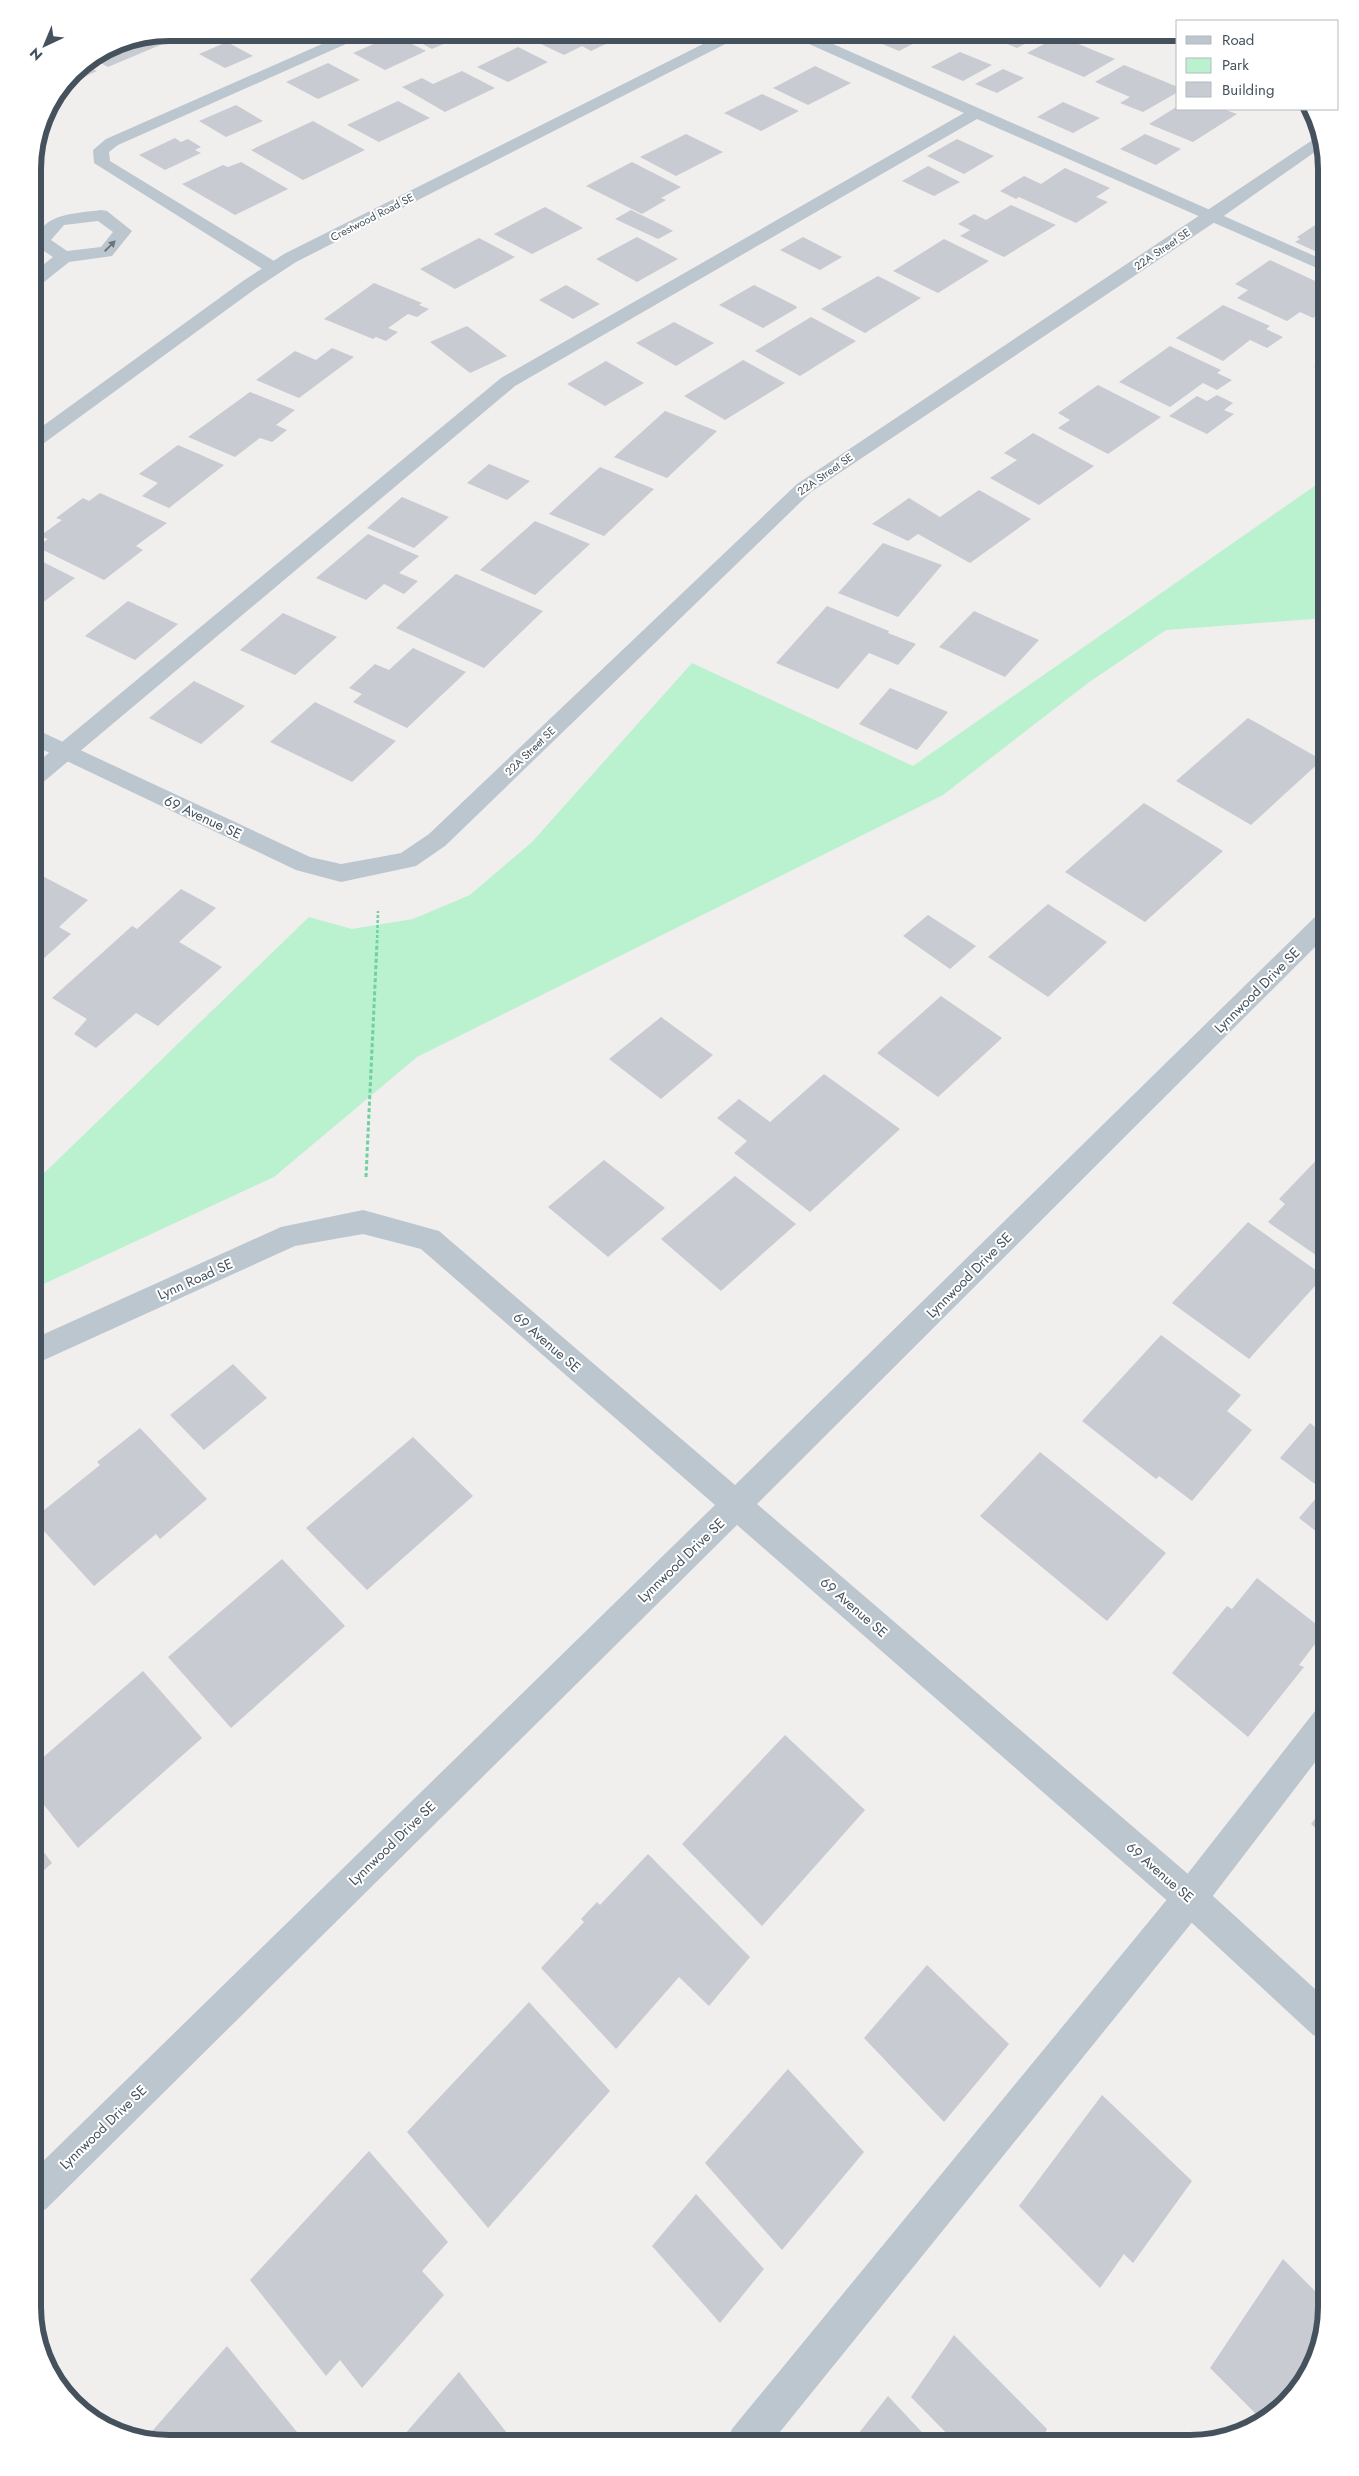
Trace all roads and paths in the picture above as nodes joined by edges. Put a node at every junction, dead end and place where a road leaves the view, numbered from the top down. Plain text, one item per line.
1 (339, 41) edge
2 (719, 42) edge
3 (815, 42) edge
4 (976, 113) junction
5 (1315, 144) edge
6 (1212, 216) junction
7 (64, 258) dead end
8 (1318, 264) edge
9 (273, 268) junction
10 (42, 275) edge
11 (42, 436) edge
12 (42, 740) edge
13 (65, 752) junction
14 (42, 771) edge
15 (380, 866) junction
16 (1318, 929) edge
17 (364, 1222) junction
18 (41, 1348) edge
19 (736, 1506) junction
20 (1318, 1732) edge
21 (1190, 1898) junction
22 (1318, 2015) edge
23 (41, 2187) edge
24 (753, 2435) edge

1 - 9 street
2 - 9 street, Crestwood Road SE
3 - 4 street
4 - 6 street
4 - 13 street
5 - 6 street, 22A Street SE
6 - 8 street
6 - 15 street, 22A Street SE
7 - 10 street
9 - 11 street, Crestwood Road SE
12 - 13 street, 69 Avenue SE
13 - 14 street
13 - 15 street, 69 Avenue SE
15 - 17 path
16 - 19 street, Lynnwood Drive SE
17 - 18 street, Lynn Road SE
17 - 19 street, 69 Avenue SE
19 - 21 street, 69 Avenue SE
19 - 23 street, Lynnwood Drive SE
20 - 21 street
21 - 22 street, 69 Avenue SE
21 - 24 street

